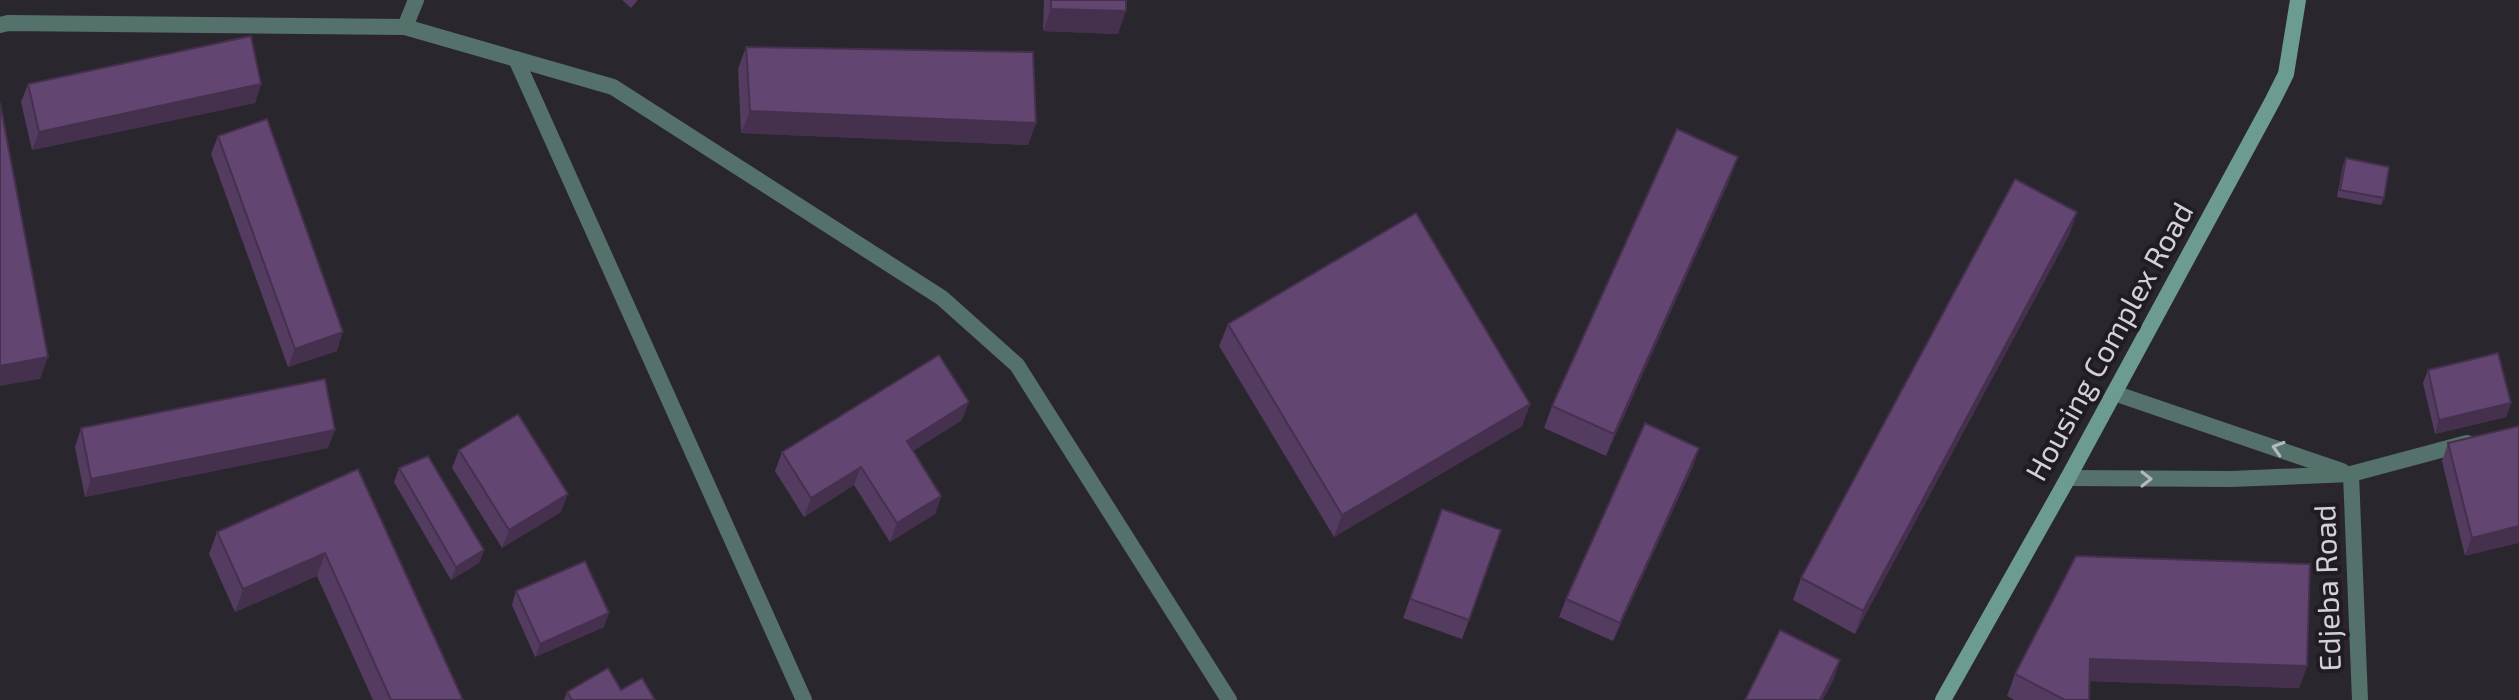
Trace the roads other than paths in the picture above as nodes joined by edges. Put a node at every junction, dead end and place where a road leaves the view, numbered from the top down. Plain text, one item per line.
1 (416, 0) edge
2 (2298, 0) edge
3 (0, 25) edge
4 (405, 27) junction
5 (516, 59) junction
6 (2114, 393) junction
7 (2478, 440) edge
8 (2351, 474) junction
9 (2068, 478) junction
10 (804, 700) edge
11 (1229, 700) edge
12 (1943, 700) edge
13 (2360, 700) edge

1 - 4 street
2 - 6 street, Housing Complex Road
3 - 4 street
4 - 5 street
5 - 10 street
5 - 11 street
8 -> 6 street
6 - 9 street, Housing Complex Road
7 - 8 street
9 -> 8 street
8 - 13 street, Edjeba Road
9 - 12 street, Housing Complex Road

